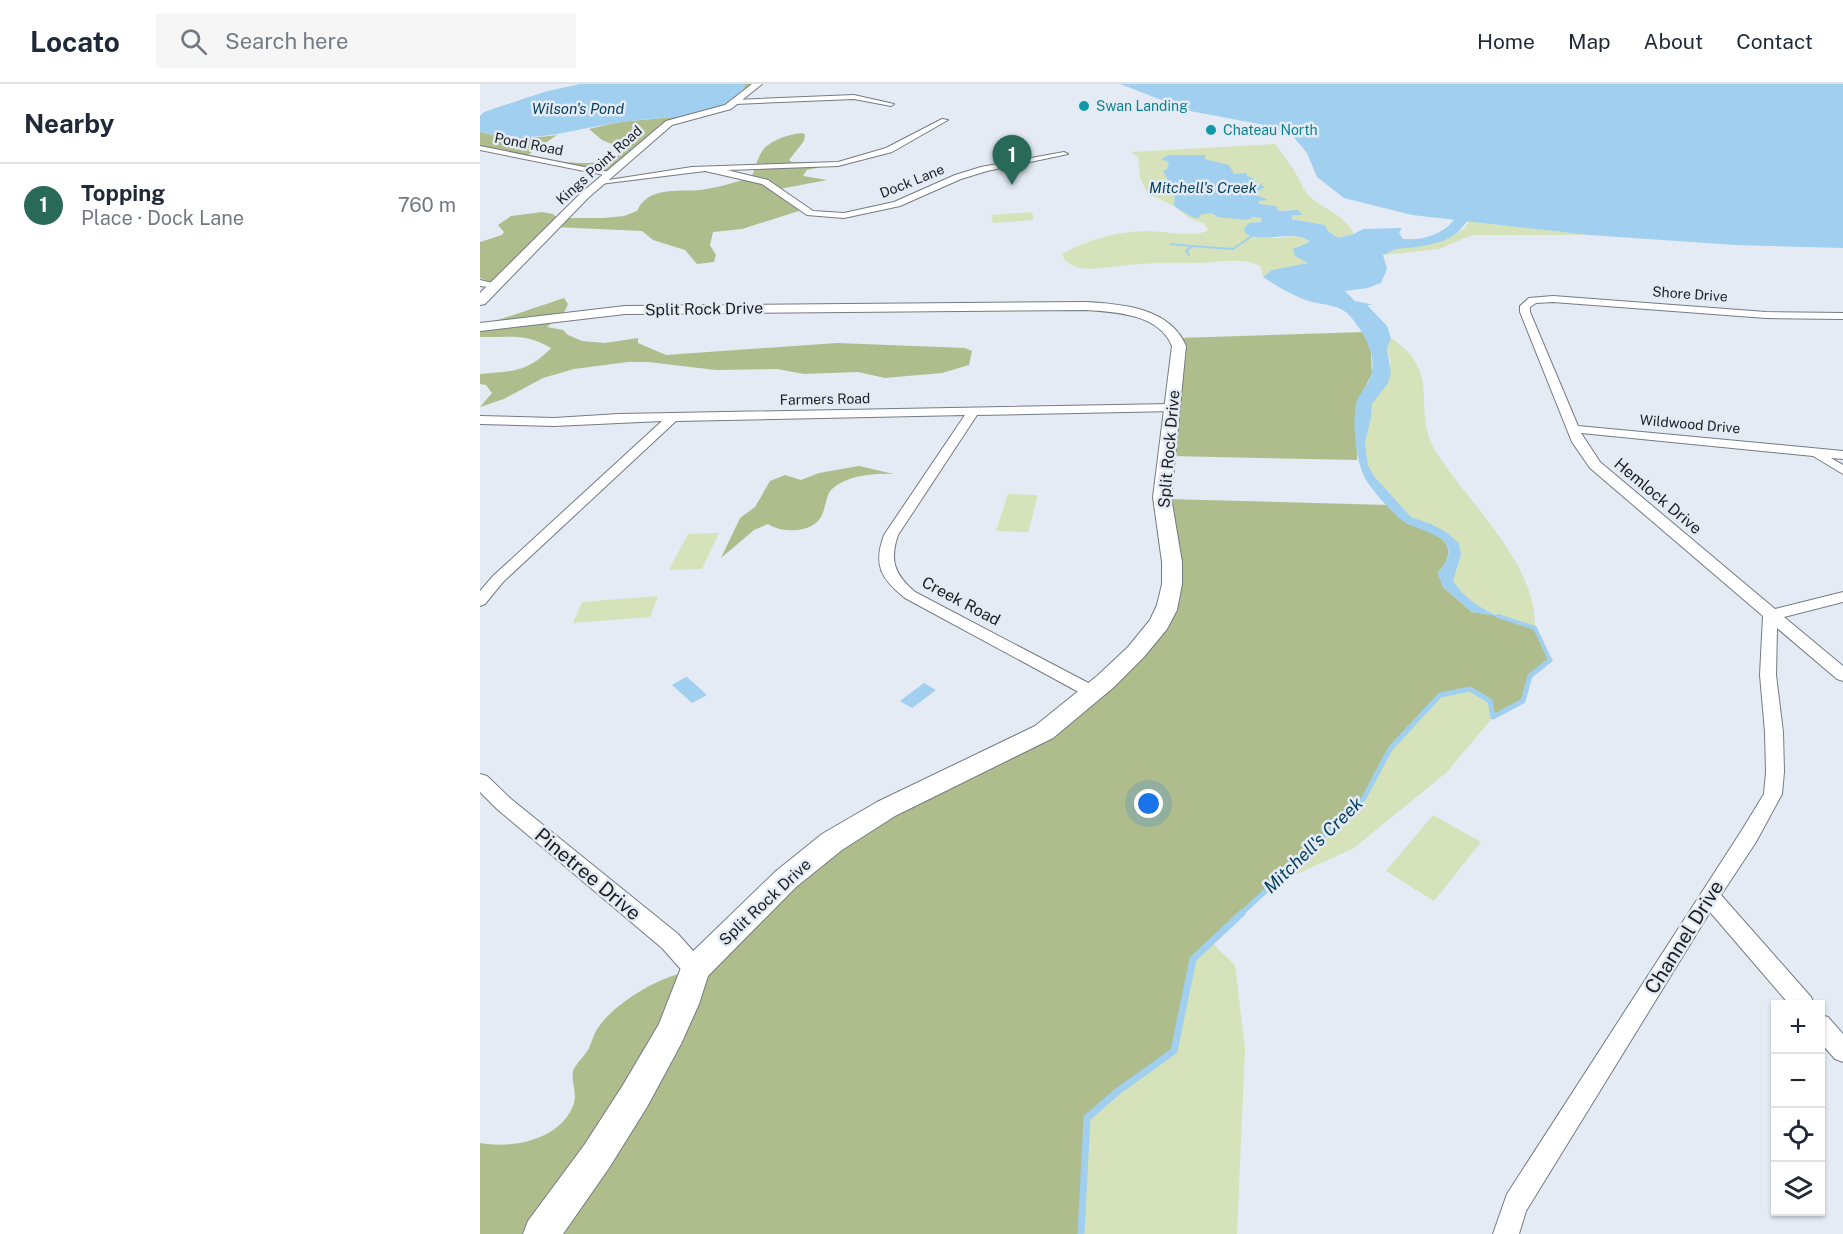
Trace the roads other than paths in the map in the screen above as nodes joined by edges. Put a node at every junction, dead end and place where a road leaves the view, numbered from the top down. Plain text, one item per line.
1 (758, 84) edge
2 (735, 102) junction
3 (891, 104) dead end
4 (944, 120) dead end
5 (480, 148) edge
6 (1064, 154) dead end
7 (707, 169) junction
8 (604, 178) junction
9 (480, 284) edge
10 (496, 285) junction
11 (1536, 300) joint
12 (480, 301) edge
13 (1843, 316) edge
14 (480, 327) edge
15 (1171, 408) junction
16 (973, 412) junction
17 (673, 417) junction
18 (480, 420) edge
19 (1573, 429) junction
20 (1804, 451) junction
21 (1843, 455) edge
22 (1843, 470) edge
23 (1843, 597) edge
24 (480, 601) edge
25 (1771, 615) junction
26 (1843, 675) edge
27 (1092, 692) junction
28 (480, 782) edge
29 (1709, 896) junction
30 (695, 969) junction
31 (1799, 1000) edge
32 (1825, 1030) edge
33 (1843, 1051) edge
34 (541, 1234) edge
35 (1506, 1234) edge

1 - 2 street, Kings Point Road
2 - 3 street
2 - 8 street, Kings Point Road
4 - 7 street, Dock Lane
5 - 8 street, Pond Road
6 - 7 street, Dock Lane
7 - 8 street, Dock Lane
8 - 10 street, Kings Point Road
9 - 10 street
10 - 12 street, Kings Point Road
11 - 13 street, Shore Drive
11 - 19 street, Hemlock Drive
14 - 15 street, Split Rock Drive
15 - 16 street, Farmers Road
15 - 27 street, Split Rock Drive
16 - 17 street, Farmers Road
16 - 27 street, Creek Road
17 - 18 street, Farmers Road
17 - 24 street
19 - 20 street, Wildwood Drive
19 - 25 street, Hemlock Drive
20 - 21 street, Wildwood Drive
20 - 22 street, Wildwood Drive
23 - 25 street
25 - 26 street, Hemlock Drive
25 - 29 street, Channel Drive
27 - 30 street, Split Rock Drive
28 - 30 street, Pinetree Drive
29 - 31 street
29 - 35 street, Channel Drive
30 - 34 street, Split Rock Drive
32 - 33 street

